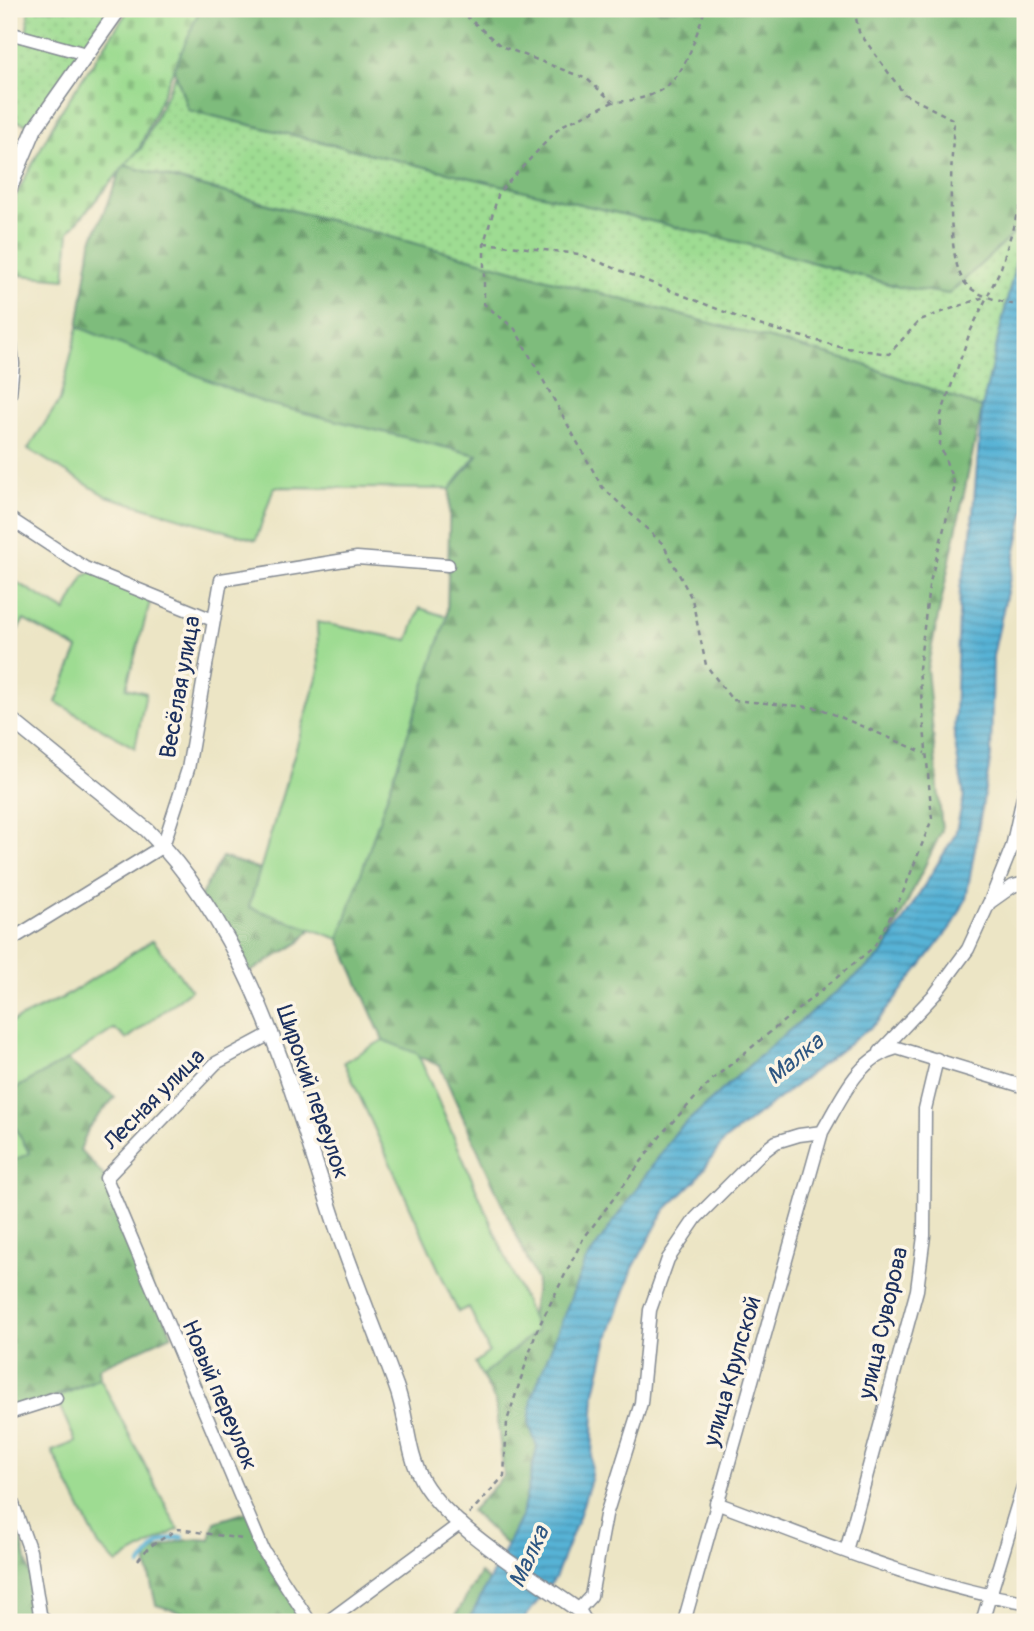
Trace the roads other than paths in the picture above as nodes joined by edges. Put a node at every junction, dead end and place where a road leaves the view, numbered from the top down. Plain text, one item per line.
1 (119, 9) edge
2 (9, 33) edge
3 (86, 54) junction
4 (9, 190) edge
5 (9, 337) edge
6 (10, 352) edge
7 (9, 394) edge
8 (9, 518) edge
9 (448, 565) dead end
10 (213, 620) junction
11 (9, 718) edge
12 (1025, 788) edge
13 (163, 846) junction
14 (1025, 883) edge
15 (989, 903) junction
16 (9, 941) edge
17 (272, 1033) junction
18 (879, 1052) junction
19 (937, 1059) junction
20 (1025, 1087) edge
21 (822, 1132) junction
22 (106, 1178) joint
23 (56, 1398) dead end
24 (9, 1413) edge
25 (1025, 1480) edge
26 (9, 1493) edge
27 (716, 1503) junction
28 (461, 1523) junction
29 (846, 1551) junction
30 (989, 1597) junction
31 (1025, 1602) edge
32 (581, 1616) edge
33 (39, 1619) edge
34 (310, 1622) edge
35 (327, 1622) edge
36 (684, 1622) edge
37 (982, 1622) edge

1 - 3 street
2 - 3 street
3 - 4 street
5 - 6 street
6 - 7 street
8 - 10 street
9 - 10 street, Весёлая улица
10 - 13 street, Весёлая улица
11 - 13 street, Широкий переулок
12 - 15 street
13 - 16 street
13 - 17 street, Широкий переулок
14 - 15 street
15 - 18 street
17 - 22 street, Лесная улица
17 - 28 street, Широкий переулок
18 - 19 street
18 - 21 street, улица Крупской
19 - 20 street
19 - 29 street, улица Суворова
21 - 27 street, улица Крупской
21 - 32 street
22 - 34 street, Новый переулок
23 - 24 street
25 - 30 street
26 - 33 street
27 - 29 street
27 - 36 street, улица Крупской
28 - 32 street, Широкий переулок
28 - 35 street
29 - 30 street
30 - 31 street
30 - 37 street

